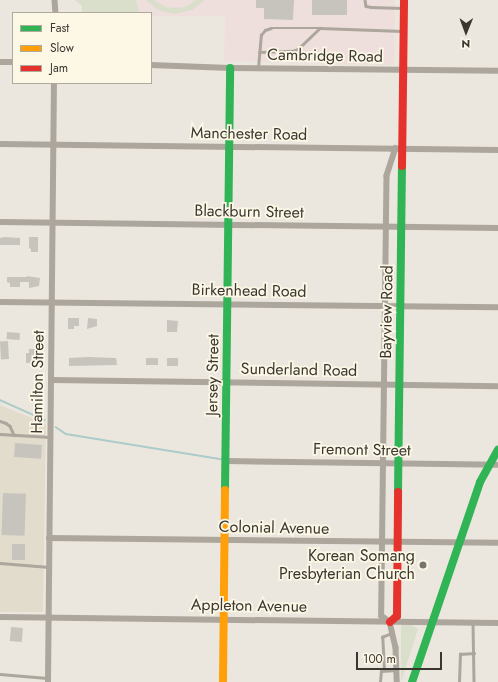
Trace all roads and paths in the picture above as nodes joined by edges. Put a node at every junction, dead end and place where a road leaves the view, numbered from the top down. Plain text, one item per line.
1 (55, 0) edge
2 (365, 0) edge
3 (404, 4) edge
4 (56, 12) edge
5 (320, 28) junction
6 (404, 31) junction
7 (259, 52) junction
8 (0, 62) edge
9 (12, 62) edge
10 (152, 64) edge
11 (230, 68) junction
12 (258, 68) junction
13 (404, 70) junction
14 (498, 71) edge
15 (54, 84) edge
16 (0, 144) edge
17 (54, 144) junction
18 (230, 147) junction
19 (399, 148) junction
20 (498, 150) edge
21 (0, 222) edge
22 (52, 223) junction
23 (229, 225) junction
24 (387, 227) junction
25 (402, 227) junction
26 (498, 228) edge
27 (0, 302) edge
28 (52, 302) junction
29 (228, 304) junction
30 (386, 306) junction
31 (402, 306) junction
32 (498, 307) edge
33 (51, 380) junction
34 (226, 382) junction
35 (385, 385) junction
36 (400, 385) junction
37 (498, 386) edge
38 (0, 421) edge
39 (0, 434) edge
40 (14, 435) junction
41 (50, 437) junction
42 (498, 450) edge
43 (226, 461) junction
44 (399, 463) junction
45 (384, 464) junction
46 (488, 465) junction
47 (498, 465) edge
48 (50, 538) junction
49 (225, 540) junction
50 (383, 542) junction
51 (398, 543) junction
52 (459, 543) junction
53 (498, 543) edge
54 (0, 563) edge
55 (49, 567) junction
56 (0, 617) edge
57 (49, 617) junction
58 (224, 619) junction
59 (432, 621) junction
60 (390, 622) junction
61 (473, 622) junction
62 (498, 623) edge
63 (393, 632) junction
64 (474, 653) junction
65 (384, 670) junction
66 (397, 670) junction
67 (0, 674) edge
68 (48, 680) edge
69 (223, 682) edge
70 (380, 682) edge
71 (397, 682) edge
72 (412, 682) edge
73 (459, 682) edge
74 (474, 682) edge

1 - 4 street
2 - 3 lane
3 - 6 street, Bayview Road
5 - 6 lane
5 - 7 lane
5 - 7 lane
6 - 13 street, Bayview Road
7 - 12 lane
8 - 9 street
10 - 11 street, Cambridge Road
11 - 12 street, Cambridge Road
11 - 18 street, Jersey Street
12 - 13 street, Cambridge Road
13 - 14 street, Cambridge Road
13 - 19 street, Bayview Road
15 - 17 street, Hamilton Street
16 - 17 street, Manchester Road
17 - 18 street, Manchester Road
17 - 22 street, Hamilton Street
18 - 19 street, Manchester Road
18 - 23 street, Jersey Street
19 - 20 street, Manchester Road
19 - 24 street, Bayview Road
19 - 25 street, Bayview Road
21 - 22 street, Blackburn Street
22 - 23 street, Blackburn Street
22 - 28 street, Hamilton Street
23 - 24 street, Blackburn Street
23 - 29 street, Jersey Street
24 - 25 street, Blackburn Street
24 - 30 street, Bayview Road
25 - 26 street, Blackburn Street
25 - 31 street, Bayview Road
27 - 28 street, Birkenhead Road
28 - 29 street, Birkenhead Road
28 - 33 street, Hamilton Street
29 - 30 street, Birkenhead Road
29 - 34 street, Jersey Street
30 - 31 street, Birkenhead Road
30 - 35 street, Bayview Road
31 - 32 street, Birkenhead Road
31 - 36 street, Bayview Road
33 - 34 street, Sunderland Road
33 - 41 street, Hamilton Street
34 - 35 street, Sunderland Road
34 - 43 street, Jersey Street
35 - 36 street, Sunderland Road
35 - 45 street, Bayview Road
36 - 37 street, Sunderland Road
36 - 44 street, Bayview Road
38 - 40 lane
39 - 40 lane
40 - 41 lane
41 - 48 street, Hamilton Street
42 - 46 street
43 - 45 street, Fremont Street
43 - 49 street, Jersey Street
44 - 45 street, Fremont Street
44 - 46 street, Fremont Street
44 - 51 street, Bayview Road
45 - 50 street, Bayview Road
46 - 47 street, Fremont Street
46 - 52 street
48 - 49 street, Colonial Avenue
48 - 55 street, Hamilton Street
49 - 50 street, Colonial Avenue
49 - 58 street, Jersey Street
50 - 51 street, Colonial Avenue
50 - 60 street, Bayview Road
51 - 52 street, Colonial Avenue
51 - 60 street, Bayview Road
52 - 53 street, Colonial Avenue
52 - 59 street
54 - 55 lane
55 - 57 street, Hamilton Street
56 - 57 street, Appleton Avenue
57 - 58 street, Appleton Avenue
57 - 68 street, Hamilton Street
58 - 60 street, Appleton Avenue
58 - 69 street, Jersey Street
59 - 60 street, Appleton Avenue
59 - 61 street, Appleton Avenue
59 - 72 street
60 - 63 street, Bayview Road
61 - 62 street, Appleton Avenue
61 - 64 lane
63 - 65 lane
63 - 66 street, Bayview Road
64 - 73 lane
64 - 74 lane
65 - 66 lane
65 - 70 lane
66 - 71 street, Bayview Road
67 - 68 lane

